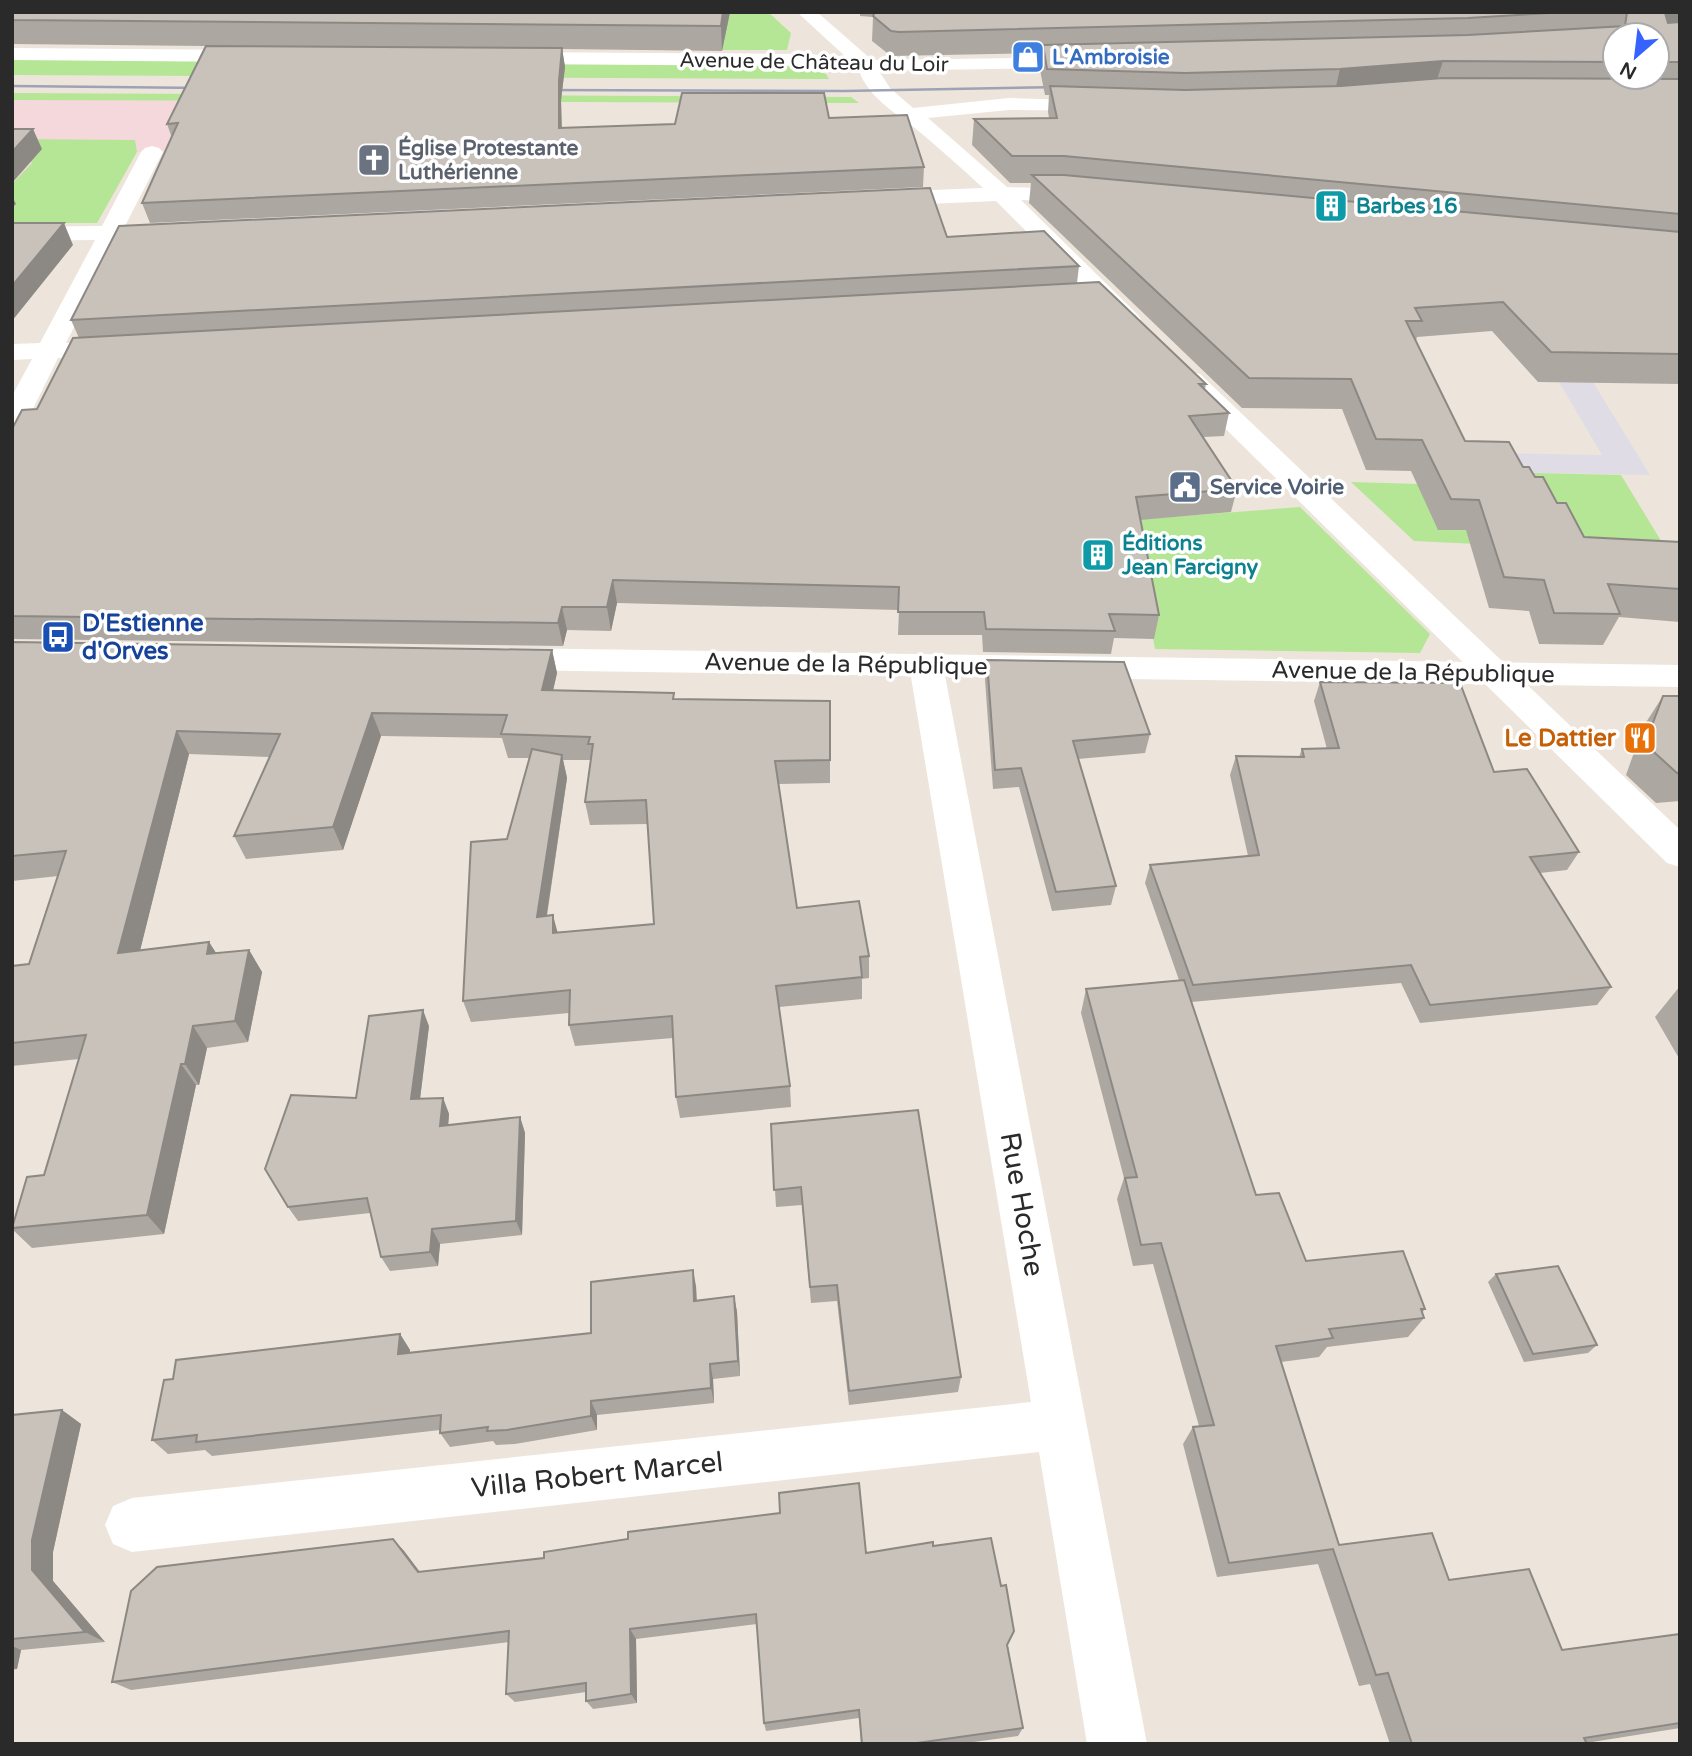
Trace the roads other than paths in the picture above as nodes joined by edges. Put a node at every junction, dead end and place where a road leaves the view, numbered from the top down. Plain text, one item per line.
1 (806, 12) edge
2 (12, 54) edge
3 (265, 56) edge
4 (488, 58) edge
5 (1113, 60) edge
6 (867, 66) junction
7 (1117, 106) edge
8 (910, 114) junction
9 (152, 152) dead end
10 (1001, 193) junction
11 (1102, 197) edge
12 (854, 200) edge
13 (191, 231) edge
14 (12, 234) edge
15 (110, 234) junction
16 (1101, 293) junction
17 (1068, 295) edge
18 (138, 347) edge
19 (12, 352) edge
20 (49, 352) junction
21 (12, 423) edge
22 (471, 659) edge
23 (926, 665) junction
24 (1493, 673) junction
25 (1680, 676) edge
26 (1680, 853) edge
27 (1062, 1424) junction
28 (132, 1525) dead end
29 (1117, 1744) edge

1 - 6 street
2 - 3 street
4 - 6 street, Avenue de Château du Loir
5 - 6 street, Avenue de Château du Loir
6 - 8 street
7 - 8 street
8 - 10 street
9 - 15 street
10 - 11 street
10 - 12 street
10 - 16 street
13 - 15 street
14 - 15 street
15 - 20 street
16 - 17 street
16 - 24 street
18 - 20 street
19 - 20 street
20 - 21 street
22 - 23 street, Avenue de la République
23 - 24 street, Avenue de la République
23 - 27 street, Rue Hoche
24 - 25 street, Avenue de la République
24 - 26 street
27 - 28 street, Villa Robert Marcel
27 - 29 street, Rue Hoche

